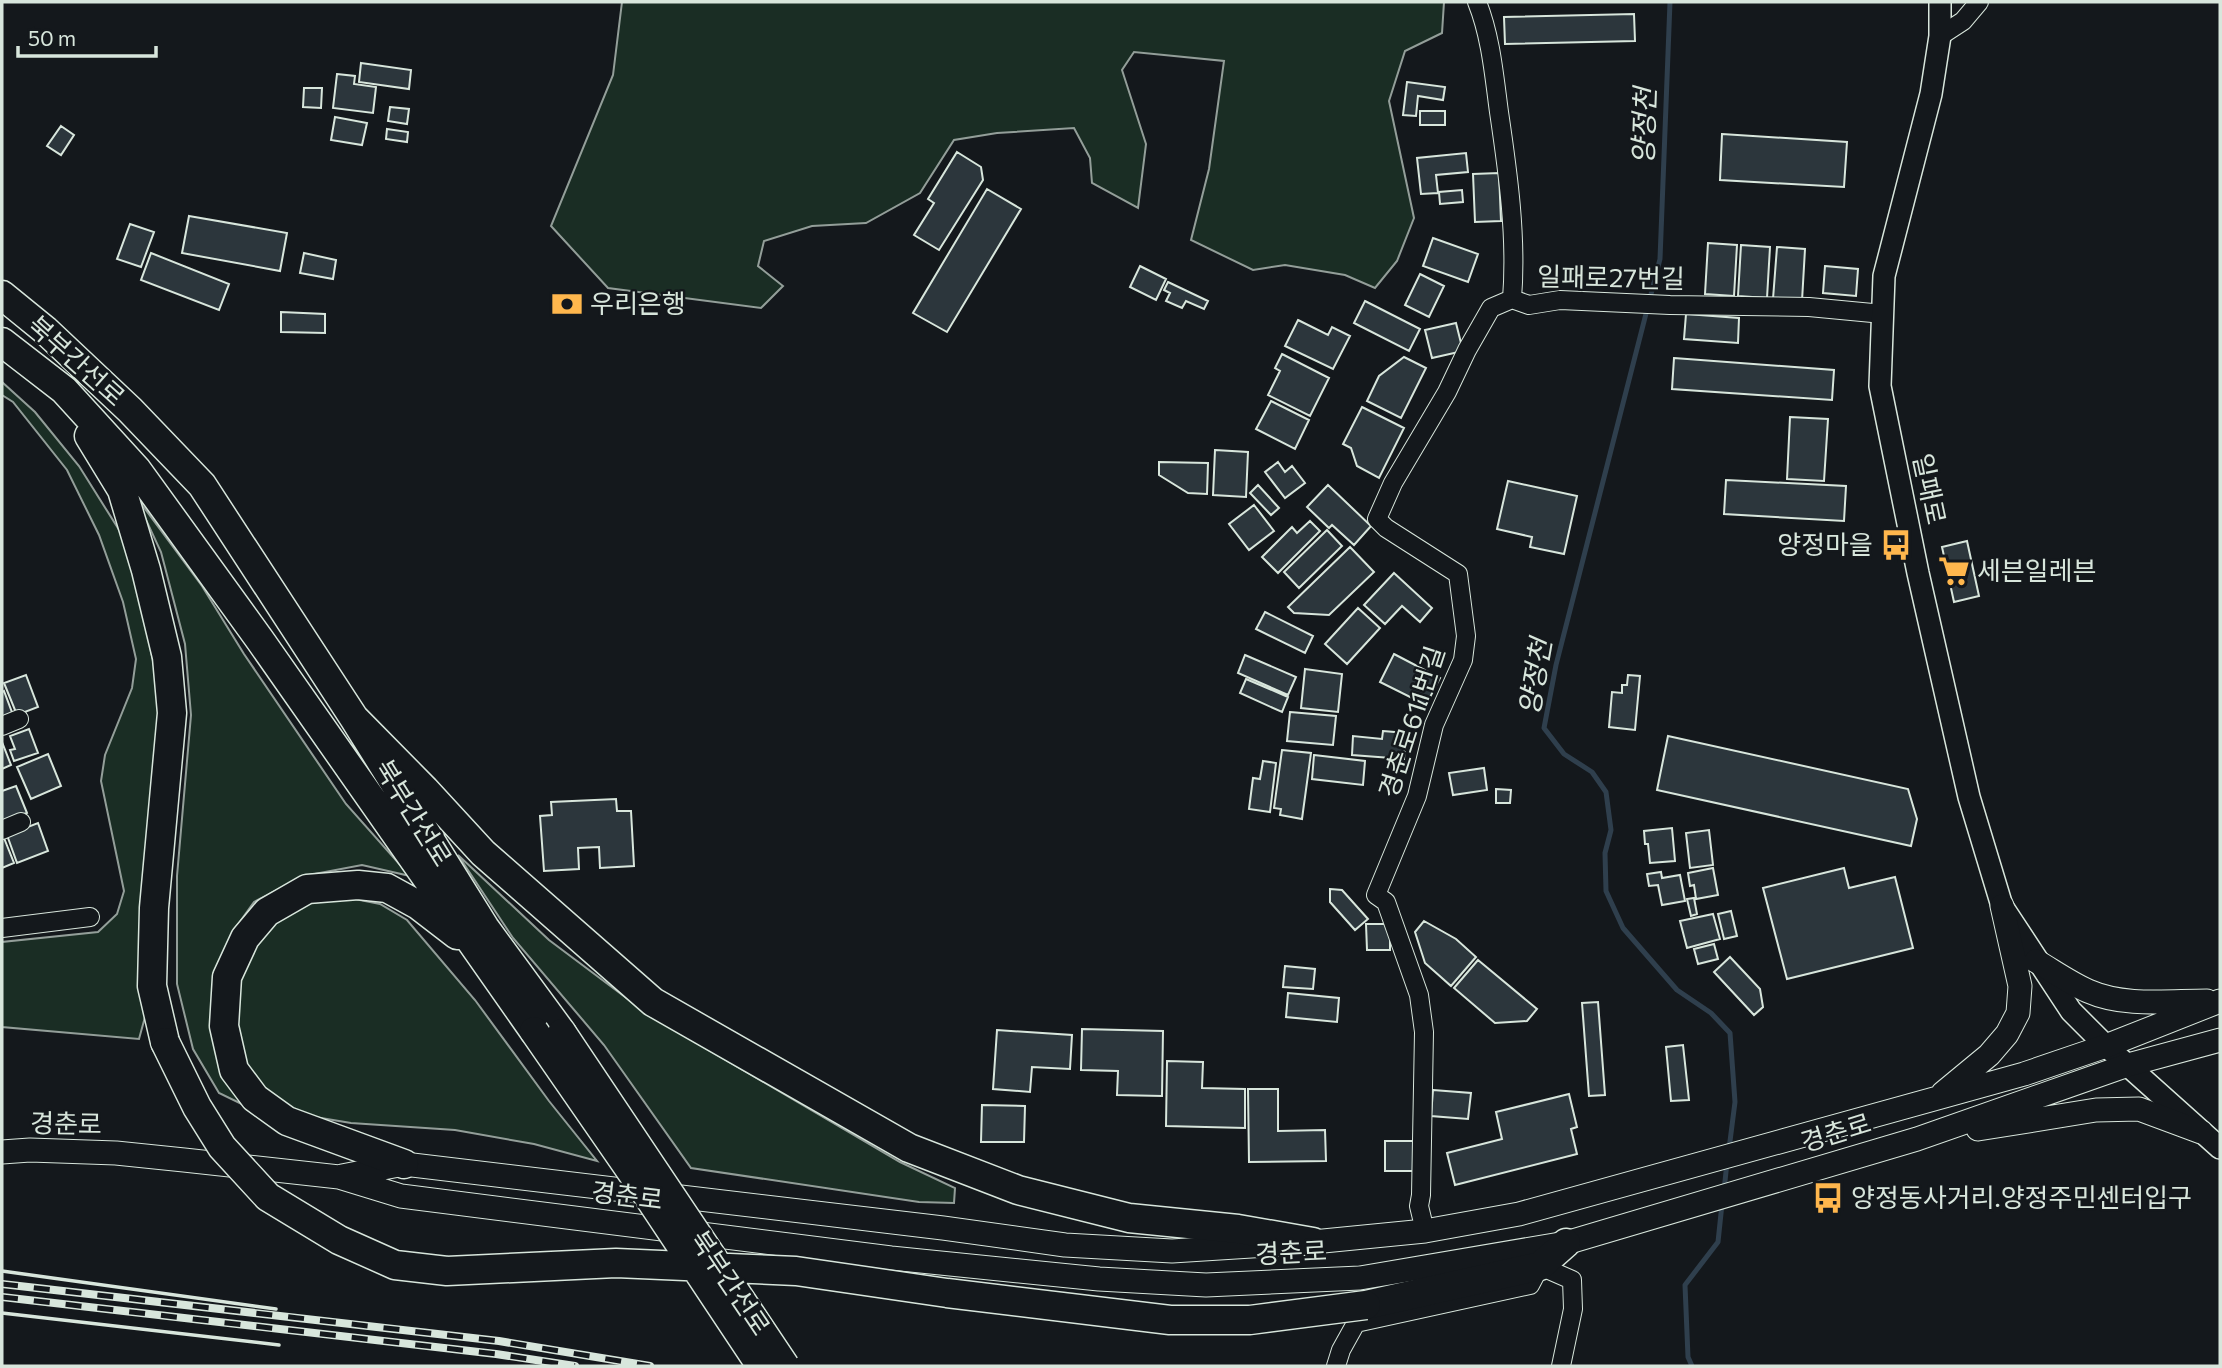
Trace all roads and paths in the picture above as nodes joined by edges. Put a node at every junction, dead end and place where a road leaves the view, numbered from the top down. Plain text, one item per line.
1 (1477, 2) edge
2 (1941, 2) edge
3 (1979, 2) edge
4 (1940, 36) junction
5 (2, 295) edge
6 (1512, 299) junction
7 (1883, 314) junction
8 (2, 342) edge
9 (64, 390) junction
10 (354, 718) junction
11 (19, 719) dead end
12 (2, 726) edge
13 (21, 822) dead end
14 (2, 830) edge
15 (2001, 906) junction
16 (90, 918) dead end
17 (2, 928) edge
18 (481, 954) junction
19 (2036, 961) junction
20 (2220, 1001) edge
21 (2220, 1040) edge
22 (2106, 1046) junction
23 (2128, 1065) junction
24 (1937, 1098) junction
25 (2201, 1132) junction
26 (1917, 1139) junction
27 (2220, 1148) edge
28 (2, 1152) edge
29 (404, 1164) junction
30 (339, 1177) junction
31 (1425, 1231) junction
32 (1313, 1242) junction
33 (1566, 1243) junction
34 (1540, 1266) junction
35 (761, 1366) edge
36 (785, 1366) edge
37 (1336, 1366) edge
38 (1561, 1366) edge

1 - 6 street, 일패로27번길
2 - 4 street, 일패로
3 - 4 street
4 - 7 street, 일패로
5 - 10 highway, 북부간선로
6 - 7 street, 일패로27번길
6 - 31 street, 경춘로611번길
7 - 15 street, 일패로
8 - 9 highway, 북부간선로
9 - 18 highway, 북부간선로
9 - 34 highway, bridge
10 - 32 highway
10 - 36 highway, 북부간선로, bridge
11 - 12 street
13 - 14 street
15 - 19 street, 일패로
15 - 24 main road
16 - 17 street
18 - 29 highway
18 - 35 highway, 북부간선로, bridge
19 - 20 main road
19 - 22 street, 일패로
20 - 22 main road, 경춘로
21 - 23 main road, 경춘로
22 - 23 street, 일패로
22 - 24 main road, 경춘로
23 - 25 street, 일패로
23 - 26 main road, 경춘로
24 - 31 main road, 경춘로
25 - 26 main road
25 - 27 street, 일패로
26 - 33 main road, 경춘로
28 - 30 main road, 경춘로
29 - 30 main road, 경춘로
29 - 32 main road, 경춘로
30 - 33 main road, 경춘로
31 - 32 main road, 경춘로
33 - 34 highway
34 - 37 street
34 - 38 street

